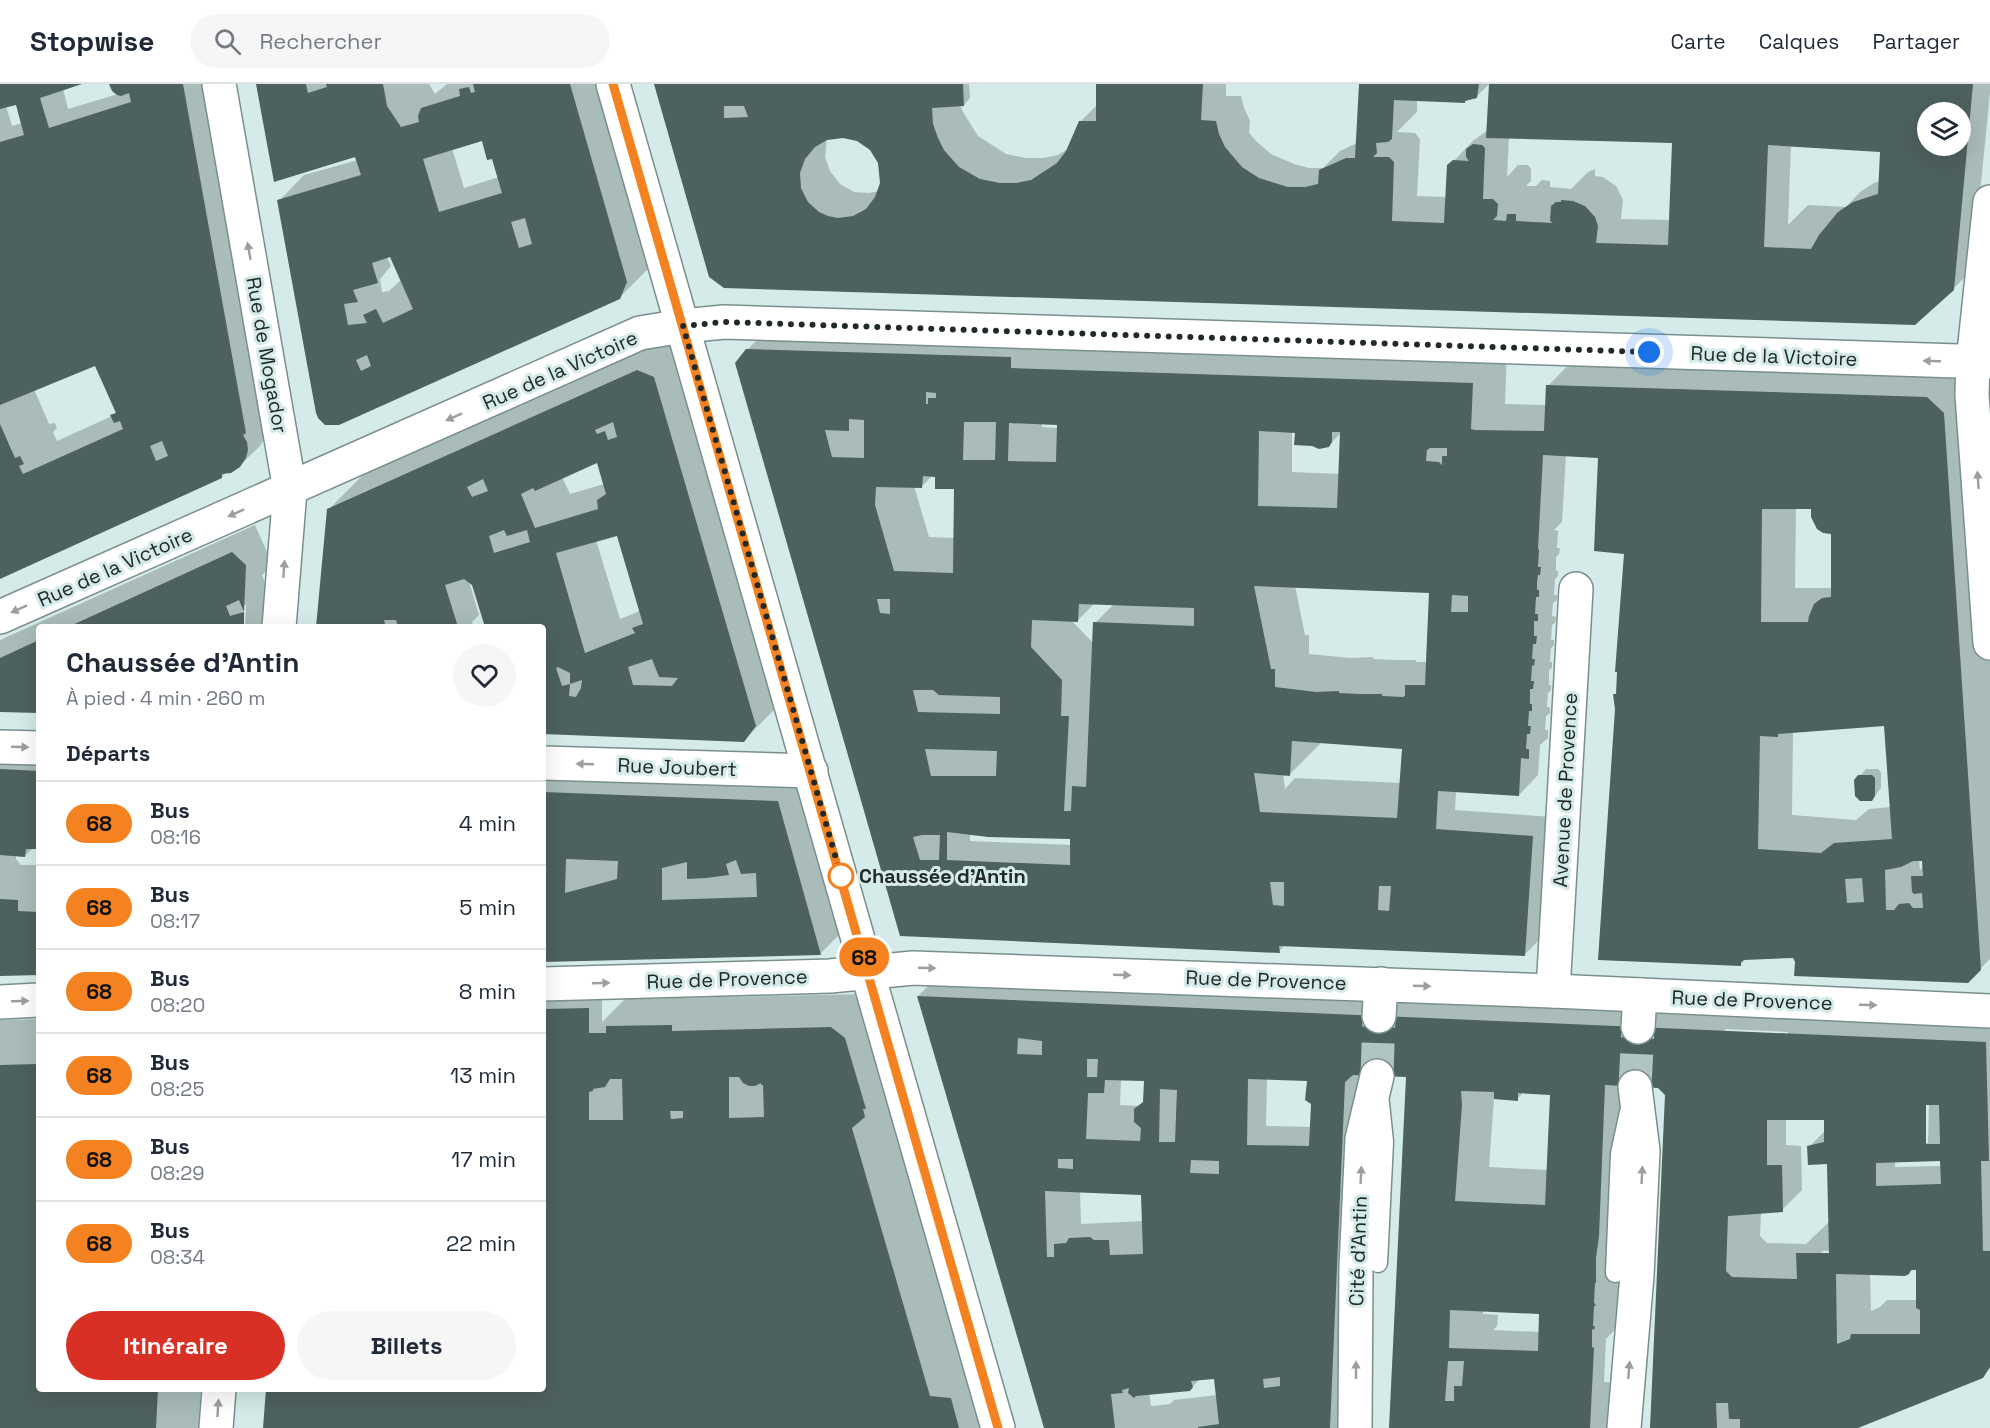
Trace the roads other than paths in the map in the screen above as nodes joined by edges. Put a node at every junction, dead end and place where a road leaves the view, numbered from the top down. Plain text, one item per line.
1 (219, 84) edge
2 (613, 84) edge
3 (1990, 202) edge
4 (683, 326) junction
5 (1982, 362) edge
6 (290, 490) junction
7 (1576, 589) dead end
8 (0, 617) edge
9 (279, 624) edge
10 (1990, 643) edge
11 (0, 747) edge
12 (36, 748) edge
13 (546, 763) edge
14 (811, 771) junction
15 (869, 972) junction
16 (546, 984) edge
17 (1553, 991) junction
18 (36, 1000) edge
19 (0, 1002) edge
20 (1990, 1011) edge
21 (1377, 1076) joint
22 (1635, 1087) joint
23 (1378, 1263) dead end
24 (1615, 1273) dead end
25 (219, 1392) edge
26 (216, 1428) edge
27 (998, 1428) edge
28 (1355, 1428) edge
29 (1624, 1428) edge

6 -> 1 street, Rue de Mogador
2 - 4 street
3 - 5 street
5 -> 4 street, Rue de la Victoire
4 -> 6 street, Rue de la Victoire
4 - 14 street
10 -> 5 street
6 -> 8 street, Rue de la Victoire
9 -> 6 street, Rue de Mogador
7 - 17 street, Avenue de Provence
11 -> 12 street
14 -> 13 street, Rue Joubert
14 - 15 street
16 -> 15 street, Rue de Provence
15 -> 17 street, Rue de Provence
15 - 27 street
17 -> 20 street, Rue de Provence
19 -> 18 street
21 - 23 lane
28 -> 21 street, Cité d'Antin
22 - 24 lane
29 -> 22 street
26 -> 25 street

